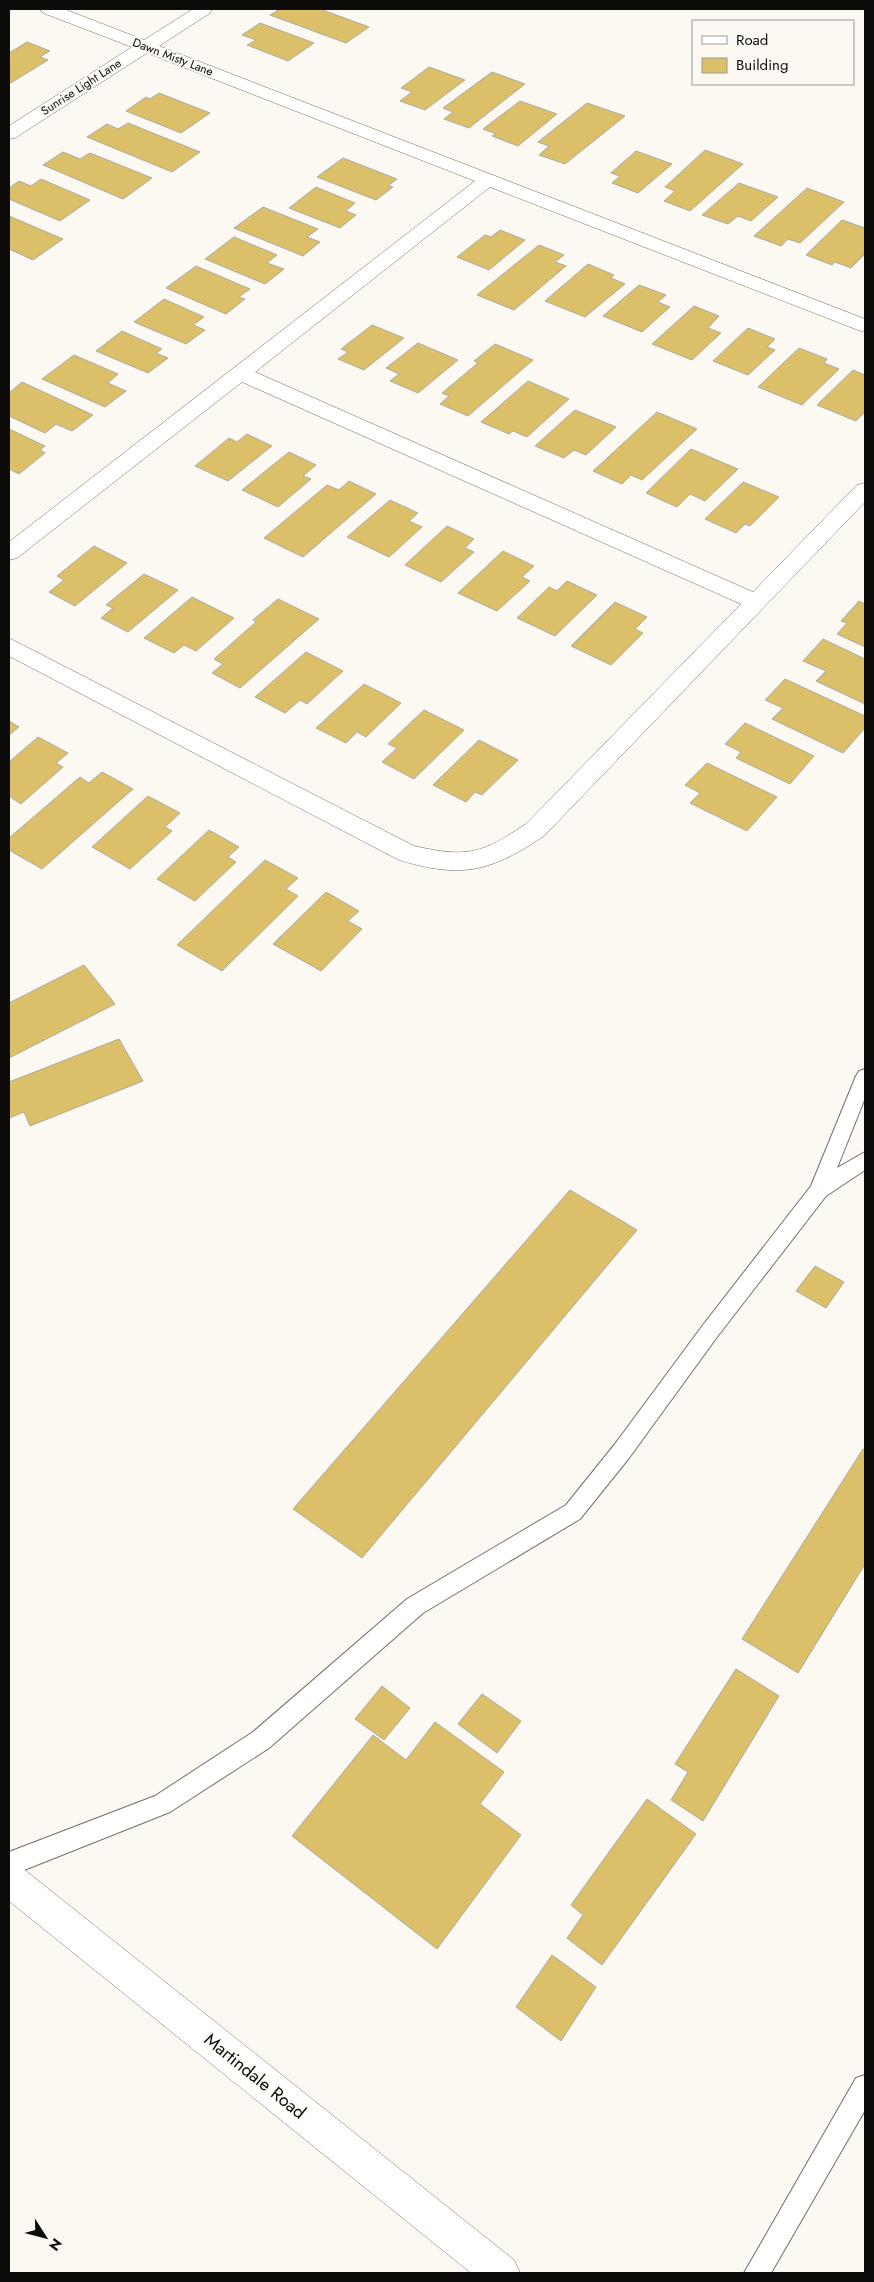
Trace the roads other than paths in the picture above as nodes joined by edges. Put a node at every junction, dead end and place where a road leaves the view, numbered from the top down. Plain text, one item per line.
1 (49, 9) edge
2 (204, 9) edge
3 (145, 46) junction
4 (9, 134) edge
5 (488, 180) junction
6 (865, 326) edge
7 (240, 373) junction
8 (865, 490) edge
9 (9, 554) edge
10 (756, 602) junction
11 (9, 646) edge
12 (865, 1076) edge
13 (865, 1160) edge
14 (819, 1190) junction
15 (9, 1864) edge
16 (9, 1879) edge
17 (865, 2087) edge
18 (501, 2273) edge
19 (757, 2273) edge

1 - 3 street, Dawn Misty Lane
2 - 3 street, Sunrise Light Lane
3 - 4 street, Sunrise Light Lane
3 - 5 street, Dawn Misty Lane
5 - 6 street, Dawn Misty Lane
5 - 7 street
7 - 9 street
7 - 10 street
8 - 10 street
10 - 11 street
12 - 14 lane
13 - 14 lane
14 - 15 lane
16 - 18 street, Martindale Road
17 - 19 lane

